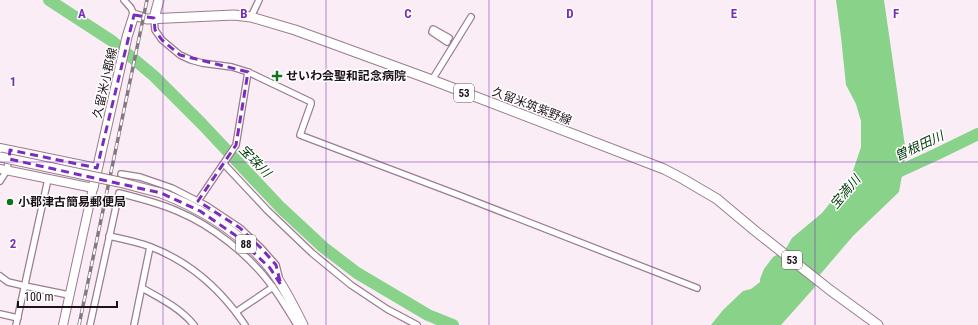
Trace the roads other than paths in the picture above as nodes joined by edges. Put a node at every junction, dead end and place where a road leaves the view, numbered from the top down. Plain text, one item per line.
1 (124, 0) edge
2 (159, 0) edge
3 (259, 0) edge
4 (134, 15) junction
5 (251, 17) junction
6 (471, 17) dead end
7 (154, 18) junction
8 (448, 40) dead end
9 (454, 45) junction
10 (248, 72) junction
11 (432, 80) junction
12 (0, 148) edge
13 (10, 150) junction
14 (0, 157) edge
15 (225, 163) junction
16 (97, 168) junction
17 (4, 169) edge
18 (121, 174) dead end
19 (48, 179) junction
20 (0, 181) edge
21 (94, 188) junction
22 (198, 201) junction
23 (109, 236) junction
24 (150, 247) junction
25 (0, 276) edge
26 (25, 286) junction
27 (277, 286) junction
28 (142, 288) junction
29 (697, 288) dead end
30 (69, 295) junction
31 (291, 309) junction
32 (236, 312) junction
33 (0, 314) edge
34 (18, 318) junction
35 (16, 325) edge
36 (63, 325) edge
37 (90, 325) edge
38 (134, 325) edge
39 (194, 325) edge
40 (245, 325) edge
41 (296, 325) edge
42 (303, 325) edge
43 (417, 325) edge
44 (878, 325) edge

1 - 4 street
2 - 7 main road
3 - 5 street
4 - 7 main road
4 - 16 main road, 久留米小郡線
5 - 7 main road, 久留米筑紫野線 / 53
5 - 11 main road, 久留米筑紫野線 / 53
6 - 9 street
7 - 10 street
8 - 9 street
9 - 11 street
10 - 15 street
10 - 29 street
11 - 44 main road, 久留米筑紫野線 / 53
12 - 13 main road
13 - 16 main road
13 - 17 street
14 - 27 main road, 88, bridge
15 - 22 street
15 - 43 street
16 - 21 main road, 久留米小郡線
17 - 19 main road
17 - 20 street
18 - 22 street
19 - 21 main road
19 - 26 street
21 - 30 main road
22 - 27 street
23 - 24 street
23 - 27 street
23 - 37 street
24 - 28 street
24 - 32 street
25 - 26 street
26 - 30 street
26 - 34 street
27 - 31 main road, 88
27 - 32 street
28 - 38 street
28 - 39 street
30 - 36 main road
31 - 41 street
31 - 42 main road, 88
32 - 40 street
33 - 34 street
34 - 35 street

